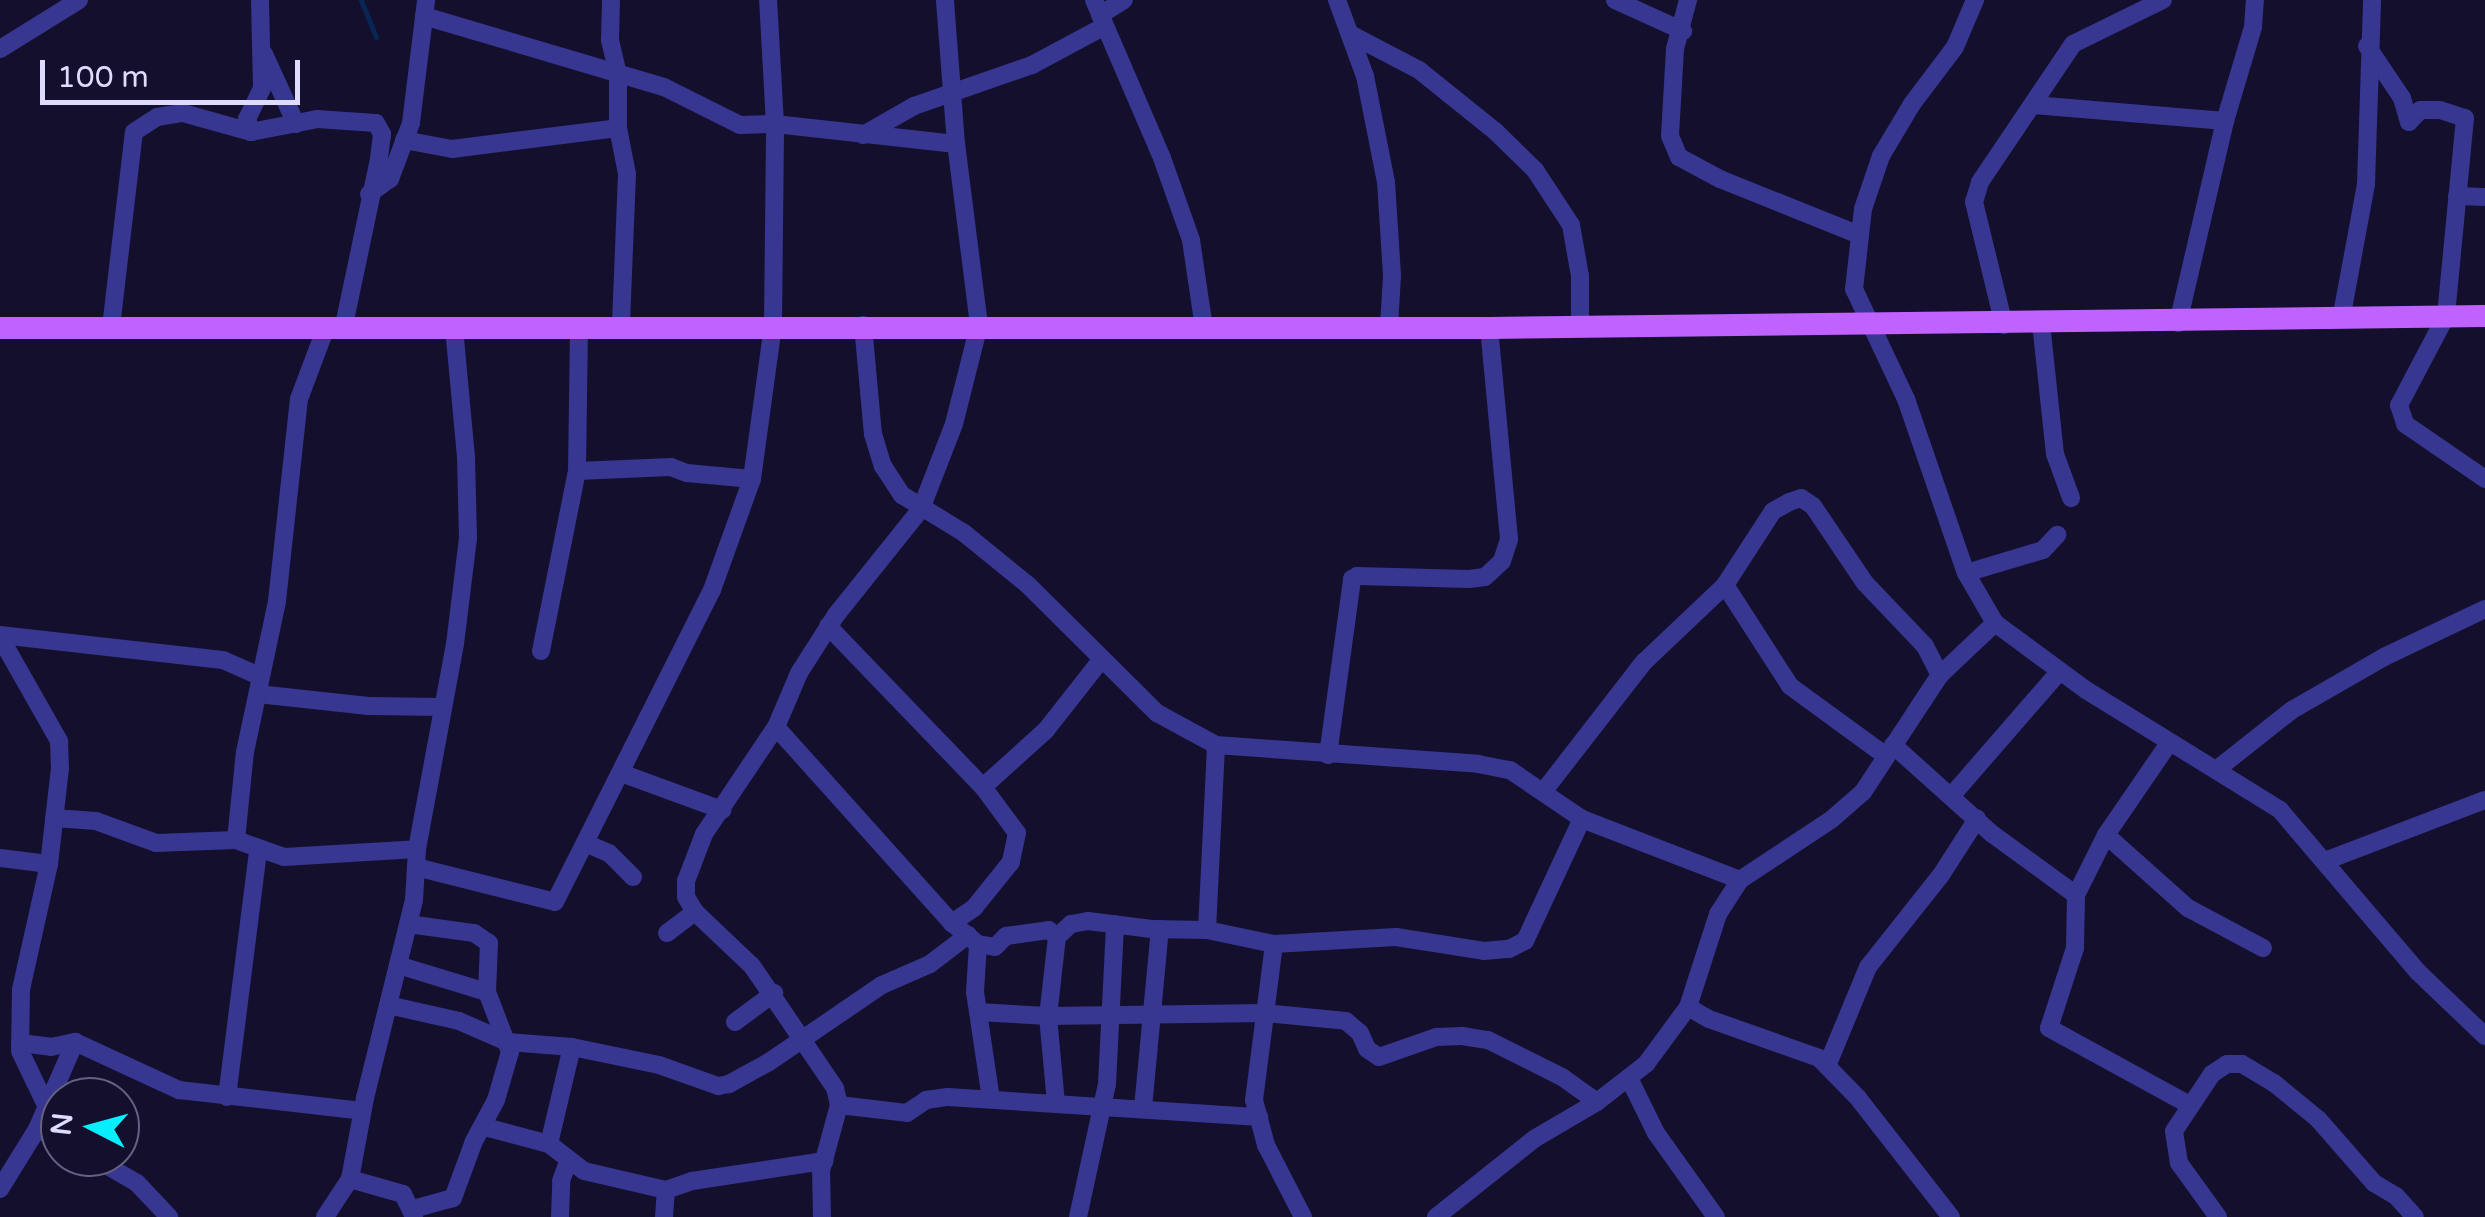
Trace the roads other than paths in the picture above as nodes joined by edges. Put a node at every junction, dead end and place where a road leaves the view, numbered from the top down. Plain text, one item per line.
1 (78, 0) edge
2 (260, 0) edge
3 (611, 0) edge
4 (768, 0) edge
5 (945, 0) edge
6 (1124, 0) edge
7 (1337, 0) edge
8 (1615, 0) edge
9 (1688, 0) edge
10 (2163, 0) edge
11 (2255, 0) edge
12 (2372, 0) edge
13 (1970, 2) edge
14 (425, 8) edge
15 (1099, 14) edge
16 (1683, 32) junction
17 (1352, 36) junction
18 (2367, 46) junction
19 (0, 49) edge
20 (262, 49) junction
21 (1383, 51) junction
22 (618, 76) junction
23 (1364, 76) junction
24 (954, 89) junction
25 (2034, 105) junction
26 (2225, 122) junction
27 (296, 124) junction
28 (775, 124) junction
29 (618, 128) junction
30 (252, 132) junction
31 (863, 136) junction
32 (404, 140) junction
33 (956, 144) junction
34 (369, 194) junction
35 (2457, 196) junction
36 (2485, 197) edge
37 (1858, 235) junction
38 (2342, 314) junction
39 (2446, 316) junction
40 (2485, 316) edge
41 (2178, 322) junction
42 (2041, 323) junction
43 (1580, 324) junction
44 (2004, 324) junction
45 (774, 325) junction
46 (863, 325) junction
47 (979, 325) junction
48 (579, 326) junction
49 (621, 326) junction
50 (1390, 326) junction
51 (1868, 326) junction
52 (112, 327) junction
53 (0, 328) edge
54 (334, 328) junction
55 (454, 328) junction
56 (1204, 328) junction
57 (1489, 328) junction
58 (577, 471) junction
59 (752, 479) junction
60 (2485, 479) edge
61 (2072, 498) dead end
62 (921, 509) junction
63 (2057, 535) dead end
64 (1966, 573) junction
65 (1724, 584) junction
66 (2485, 609) edge
67 (1995, 622) junction
68 (828, 626) junction
69 (1, 642) edge
70 (540, 652) dead end
71 (1101, 660) junction
72 (2060, 671) junction
73 (1940, 675) junction
74 (258, 685) junction
75 (442, 708) junction
76 (776, 727) junction
77 (2170, 743) junction
78 (1216, 745) junction
79 (1889, 750) junction
80 (1328, 755) junction
81 (2216, 770) junction
82 (620, 772) junction
83 (983, 787) junction
84 (1543, 792) junction
85 (1953, 794) junction
86 (2485, 800) edge
87 (722, 810) junction
88 (54, 818) junction
89 (1582, 819) junction
90 (1977, 819) junction
91 (2106, 835) junction
92 (236, 840) junction
93 (585, 843) junction
94 (258, 851) junction
95 (0, 858) edge
96 (417, 858) junction
97 (2325, 862) junction
98 (49, 864) junction
99 (632, 877) dead end
100 (1740, 880) junction
101 (2076, 895) junction
102 (695, 912) junction
103 (952, 923) junction
104 (408, 924) junction
105 (1115, 924) junction
106 (1160, 929) junction
107 (1207, 930) junction
108 (667, 932) dead end
109 (1057, 937) junction
110 (973, 940) junction
111 (1274, 944) junction
112 (2263, 948) dead end
113 (398, 965) junction
114 (487, 992) junction
115 (774, 994) junction
116 (388, 1006) junction
117 (1688, 1007) junction
118 (978, 1012) junction
119 (1265, 1013) junction
120 (1153, 1014) junction
121 (1114, 1015) junction
122 (1048, 1016) junction
123 (735, 1022) dead end
124 (2482, 1030) edge
125 (802, 1038) junction
126 (75, 1042) junction
127 (507, 1042) junction
128 (20, 1043) junction
129 (572, 1047) junction
130 (1827, 1066) junction
131 (59, 1077) edge
132 (1629, 1078) junction
133 (40, 1090) edge
134 (227, 1097) junction
135 (991, 1099) junction
136 (1597, 1102) junction
137 (1056, 1103) junction
138 (2188, 1104) junction
139 (838, 1105) junction
140 (1103, 1105) junction
141 (1143, 1108) junction
142 (362, 1111) junction
143 (1258, 1118) junction
144 (40, 1119) edge
145 (485, 1127) junction
146 (36, 1129) junction
147 (40, 1131) edge
148 (549, 1144) junction
149 (569, 1159) junction
150 (824, 1161) junction
151 (126, 1177) edge
152 (350, 1179) junction
153 (0, 1189) edge
154 (666, 1190) junction
155 (414, 1213) edge
156 (169, 1217) edge
157 (325, 1217) edge
158 (560, 1217) edge
159 (664, 1217) edge
160 (822, 1217) edge
161 (1078, 1217) edge
162 (1303, 1217) edge
163 (1436, 1217) edge
164 (1716, 1217) edge
165 (1951, 1217) edge
166 (2218, 1217) edge
167 (2415, 1217) edge

1 - 19 street
2 - 20 street
3 - 22 street
4 - 28 street
5 - 24 street
6 - 15 street
7 - 17 street
8 - 16 street
9 - 16 street
10 - 25 street
11 - 26 street
12 - 18 street
13 - 37 street
14 - 22 street
14 - 32 street
15 - 24 street
15 - 56 street
16 - 37 street
17 - 21 street
17 - 23 street
18 - 35 street
18 - 38 street
20 - 27 street
20 - 30 street
21 - 23 street
21 - 43 street
22 - 28 street
22 - 29 street
23 - 50 street
24 - 31 street
24 - 33 street
25 - 26 street
25 - 44 street
26 - 41 street
27 - 30 street
27 - 34 street
28 - 31 street
28 - 45 street
29 - 32 street
29 - 49 street
30 - 52 street
31 - 33 street
32 - 34 street
33 - 47 street
34 - 54 street
35 - 36 street
35 - 39 street
37 - 51 street
38 - 39 main road
38 - 41 main road
39 - 40 main road
39 - 60 street
41 - 42 main road
42 - 44 main road
42 - 61 street
43 - 51 main road
43 - 57 main road
44 - 51 main road
45 - 46 main road
45 - 49 main road
45 - 59 street
46 - 47 main road
46 - 62 street
47 - 56 main road
47 - 62 street
48 - 49 main road
48 - 55 main road
48 - 58 street
50 - 56 main road
50 - 57 main road
51 - 64 street
52 - 53 main road
52 - 54 main road
54 - 55 main road
54 - 74 street
55 - 75 street
57 - 80 street
58 - 59 street
58 - 70 street
59 - 82 street
62 - 68 street
62 - 71 street
63 - 64 street
64 - 67 street
65 - 73 street
65 - 79 street
65 - 84 street
66 - 81 street
67 - 72 street
67 - 73 street
68 - 76 street
68 - 83 street
69 - 74 street
69 - 88 street
71 - 78 street
71 - 83 street
72 - 77 street
72 - 85 street
73 - 79 street
74 - 75 street
74 - 92 street
75 - 96 street
76 - 87 street
76 - 103 street
77 - 81 street
77 - 91 street
78 - 80 street
78 - 107 street
79 - 85 street
79 - 100 street
80 - 84 street
81 - 97 street
82 - 87 street
82 - 93 street
83 - 103 street
84 - 89 street
85 - 90 street
86 - 97 street
87 - 102 street
88 - 92 street
88 - 98 street
89 - 100 street
89 - 111 street
90 - 101 street
90 - 130 street
91 - 101 street
91 - 112 street
92 - 94 street
93 - 96 street
93 - 99 street
94 - 96 street
94 - 134 street
95 - 98 street
96 - 104 street
97 - 124 street
98 - 128 street
100 - 117 street
101 - 138 street
102 - 108 street
102 - 115 street
103 - 110 street
104 - 113 street
104 - 114 street
105 - 106 street
105 - 109 street
105 - 121 street
106 - 107 street
106 - 120 street
107 - 111 street
109 - 110 street
109 - 122 street
110 - 118 street
110 - 125 street
111 - 119 street
113 - 114 street
113 - 116 street
114 - 127 street
115 - 123 street
115 - 125 street
116 - 127 street
116 - 142 street
117 - 130 street
117 - 132 street
118 - 122 street
118 - 135 street
119 - 120 street
119 - 136 street
119 - 143 street
120 - 121 street
120 - 141 street
121 - 122 street
121 - 140 street
122 - 137 street
125 - 129 street
125 - 139 street
126 - 128 street
126 - 131 street
126 - 134 street
127 - 129 street
127 - 145 street
128 - 133 street
129 - 148 street
130 - 165 street
132 - 136 street
132 - 164 street
134 - 142 street
135 - 137 street
135 - 139 street
136 - 163 street
137 - 140 street
138 - 166 street
138 - 167 street
139 - 150 street
140 - 141 street
140 - 161 street
141 - 143 street
142 - 152 street
143 - 162 street
144 - 146 street
145 - 148 street
145 - 155 street
146 - 147 street
146 - 153 street
148 - 149 street
149 - 154 street
149 - 158 street
150 - 154 street
150 - 160 street
151 - 156 street
152 - 155 street
152 - 157 street
154 - 159 street

